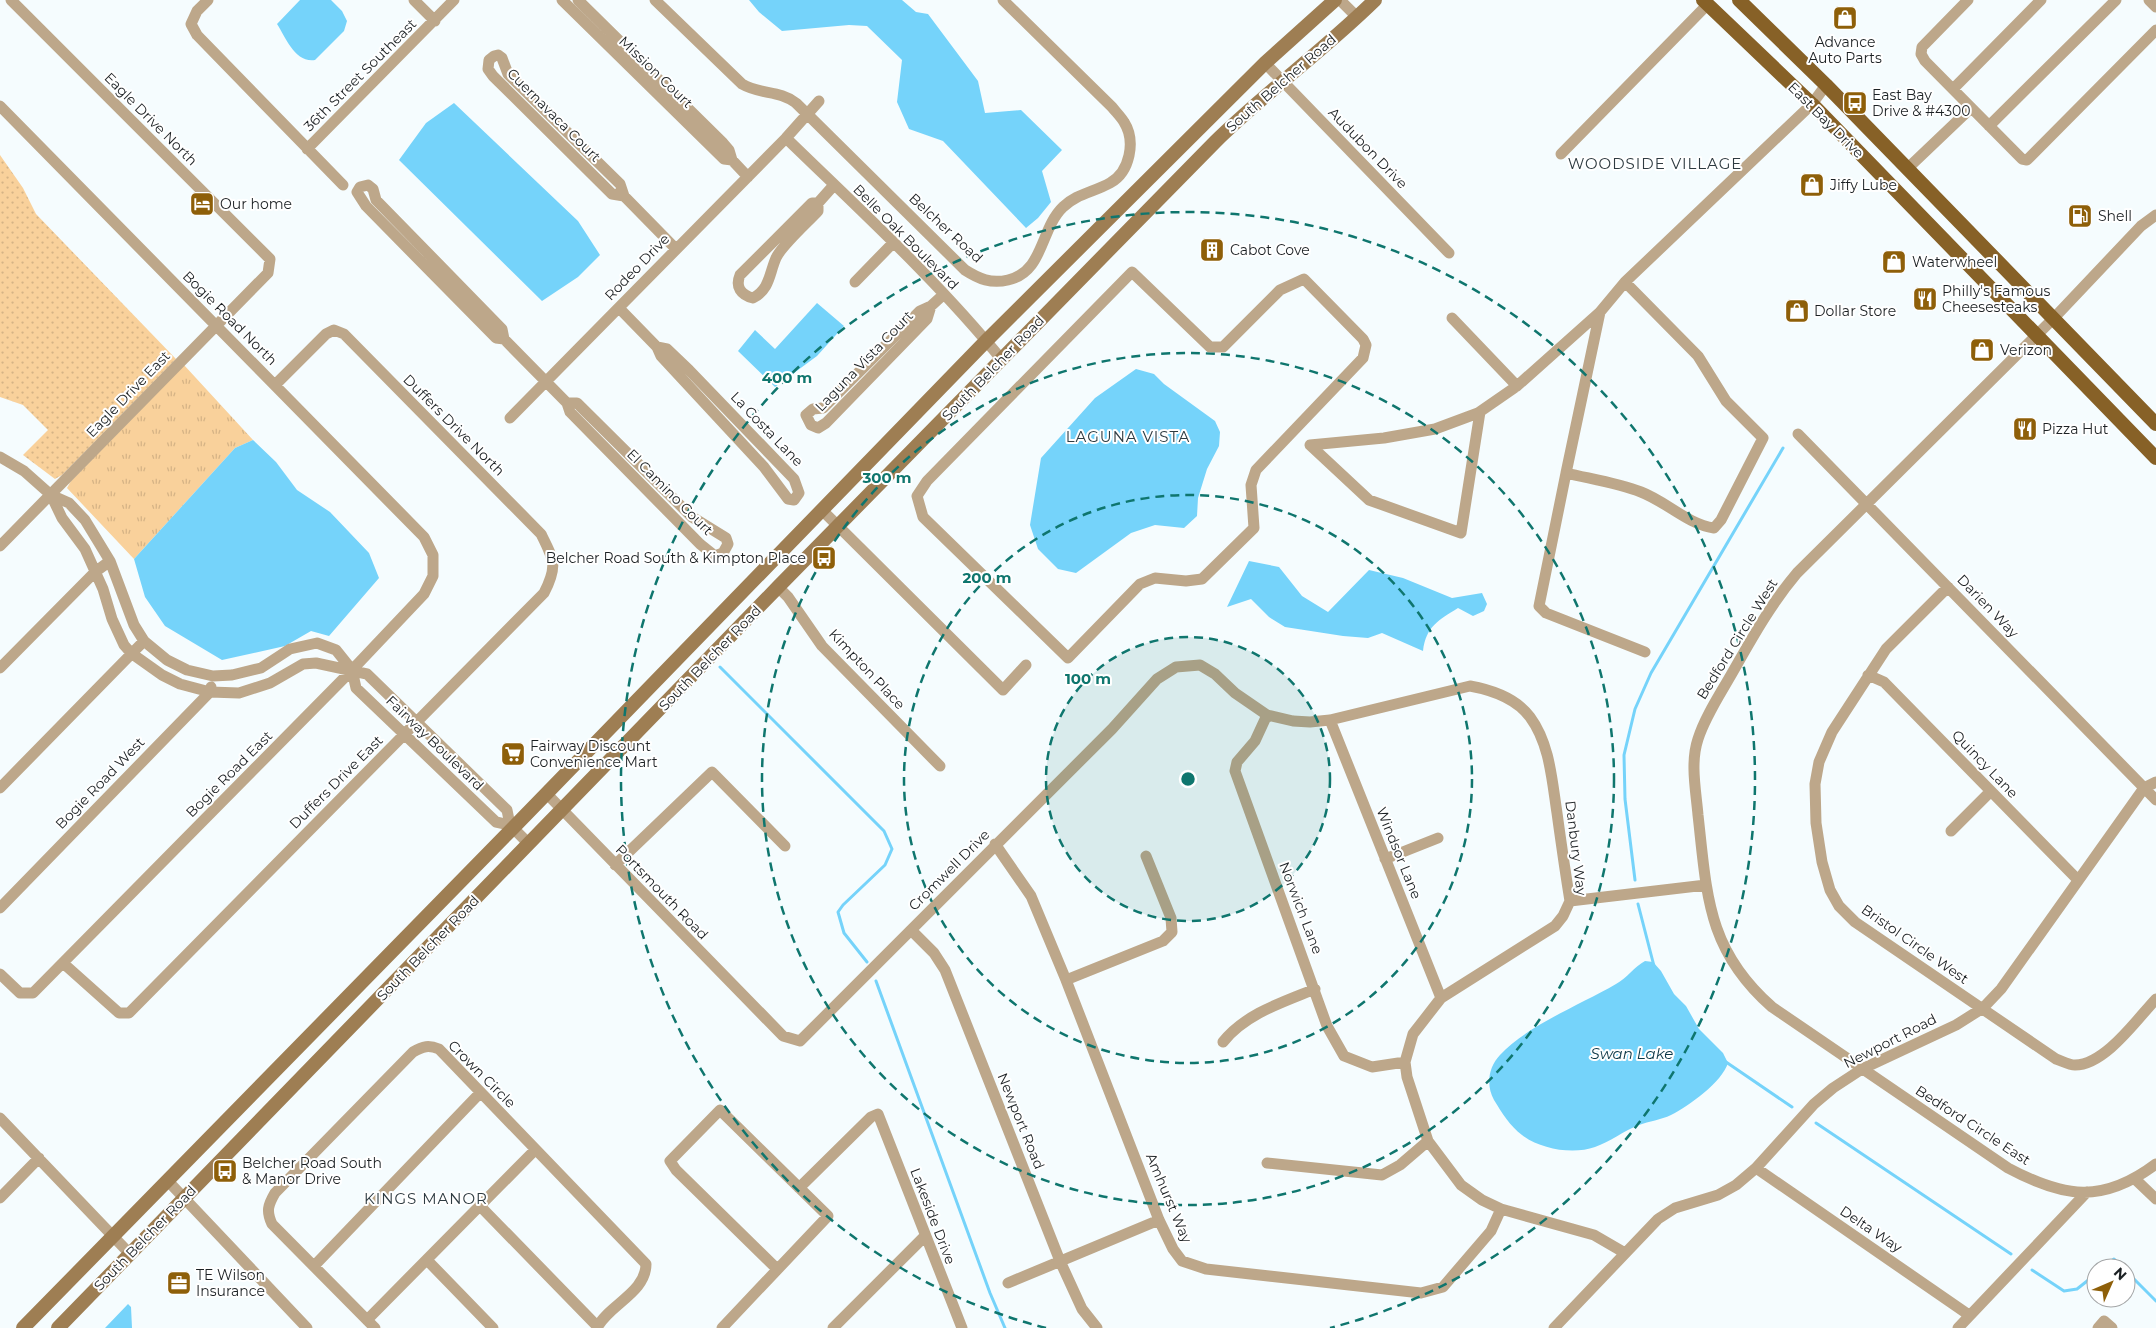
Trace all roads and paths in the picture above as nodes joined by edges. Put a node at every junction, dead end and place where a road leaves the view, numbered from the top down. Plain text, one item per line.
1 (11, 0) edge
2 (208, 0) edge
3 (414, 0) edge
4 (454, 0) edge
5 (562, 0) edge
6 (578, 0) edge
7 (655, 0) edge
8 (1003, 0) edge
9 (1335, 0) edge
10 (1340, 0) edge
11 (1374, 0) edge
12 (1739, 0) edge
13 (1968, 0) edge
14 (2041, 0) edge
15 (2116, 0) edge
16 (2149, 0) edge
17 (1706, 2) edge
18 (2156, 7) edge
19 (1357, 17) junction
20 (435, 21) junction
21 (2156, 30) edge
22 (1265, 63) junction
23 (1282, 81) junction
24 (1826, 85) junction
25 (1953, 89) junction
26 (819, 101) dead end
27 (1812, 104) junction
28 (0, 106) edge
29 (1971, 108) junction
30 (807, 115) junction
31 (1989, 126) junction
32 (786, 138) junction
33 (307, 149) junction
34 (1560, 154) dead end
35 (732, 160) junction
36 (1908, 168) junction
37 (748, 177) junction
38 (343, 185) dead end
39 (834, 185) junction
40 (624, 196) junction
41 (818, 203) junction
42 (2156, 215) edge
43 (893, 243) junction
44 (676, 249) junction
45 (1449, 253) dead end
46 (270, 259) joint
47 (855, 282) dead end
48 (1625, 282) junction
49 (943, 295) junction
50 (931, 306) junction
51 (619, 308) junction
52 (1600, 312) junction
53 (1452, 318) dead end
54 (2053, 319) junction
55 (215, 326) junction
56 (2037, 336) junction
57 (504, 339) junction
58 (986, 341) junction
59 (657, 347) junction
60 (1002, 360) junction
61 (546, 382) junction
62 (1023, 382) joint
63 (275, 385) junction
64 (1517, 386) junction
65 (566, 403) junction
66 (1480, 412) junction
67 (510, 418) dead end
68 (2156, 424) edge
69 (1798, 434) dead end
70 (0, 456) edge
71 (2156, 458) edge
72 (1566, 473) junction
73 (51, 495) junction
74 (1867, 504) junction
75 (822, 510) junction
76 (838, 526) junction
77 (0, 546) edge
78 (433, 555) joint
79 (552, 555) joint
80 (110, 561) junction
81 (95, 572) junction
82 (778, 587) junction
83 (1948, 587) junction
84 (144, 641) junction
85 (1645, 652) dead end
86 (131, 653) junction
87 (1026, 665) dead end
88 (0, 668) edge
89 (352, 670) junction
90 (1868, 675) junction
91 (214, 676) junction
92 (1157, 680) joint
93 (210, 692) junction
94 (1267, 715) junction
95 (1330, 720) junction
96 (417, 723) junction
97 (404, 735) junction
98 (940, 766) dead end
99 (2156, 782) edge
100 (479, 783) junction
101 (0, 788) edge
102 (2144, 788) junction
103 (1990, 792) junction
104 (546, 793) junction
105 (468, 795) junction
106 (2156, 800) edge
107 (562, 810) junction
108 (512, 826) junction
109 (1951, 831) dead end
110 (1438, 838) dead end
111 (529, 844) junction
112 (995, 844) junction
113 (785, 846) dead end
114 (1146, 856) dead end
115 (1385, 859) junction
116 (615, 865) junction
117 (2077, 879) junction
118 (1706, 885) junction
119 (1570, 901) junction
120 (0, 908) edge
121 (911, 930) junction
122 (63, 963) junction
123 (0, 974) edge
124 (1066, 980) junction
125 (1315, 989) junction
126 (1441, 998) junction
127 (2156, 999) edge
128 (1983, 1008) junction
129 (757, 1010) joint
130 (1223, 1042) dead end
131 (1405, 1062) junction
132 (1862, 1069) junction
133 (480, 1093) junction
134 (0, 1118) edge
135 (1428, 1141) junction
136 (535, 1150) junction
137 (39, 1158) junction
138 (1267, 1163) dead end
139 (2156, 1164) edge
140 (1756, 1168) junction
141 (2135, 1179) junction
142 (167, 1180) junction
143 (799, 1188) junction
144 (2087, 1192) junction
145 (0, 1198) edge
146 (184, 1198) junction
147 (2156, 1199) edge
148 (480, 1206) junction
149 (1501, 1209) junction
150 (1159, 1220) junction
151 (113, 1235) junction
152 (925, 1236) junction
153 (1624, 1253) junction
154 (130, 1254) junction
155 (427, 1260) junction
156 (1060, 1261) junction
157 (314, 1266) junction
158 (777, 1269) junction
159 (1008, 1283) dead end
160 (1969, 1314) junction
161 (371, 1324) edge
162 (597, 1327) edge
163 (23, 1328) edge
164 (58, 1328) edge
165 (306, 1328) edge
166 (493, 1328) edge
167 (722, 1328) edge
168 (833, 1328) edge
169 (962, 1328) edge
170 (1097, 1328) edge
171 (1554, 1328) edge
172 (1958, 1328) edge
173 (2098, 1328) edge
174 (2112, 1328) edge

1 - 46 street, Eagle Drive North
2 - 33 street
3 - 20 street
4 - 20 street, 36th Street Southeast
5 - 35 street, Mission Court
6 - 35 street, Mission Court
7 - 30 street, Belcher Road
8 - 30 street, Belcher Road
9 - 22 main road, South Belcher Road
10 - 19 street
11 - 19 main road, South Belcher Road
12 - 24 main road, East Bay Drive
13 - 25 street
14 - 25 street
15 - 31 street
16 - 18 street
17 - 27 main road, East Bay Drive
17 - 34 street
19 - 23 main road, South Belcher Road
20 - 33 street, 36th Street Southeast
21 - 31 street
22 - 23 street, Audubon Drive
22 - 58 main road, South Belcher Road
23 - 45 street, Audubon Drive
23 - 60 main road, South Belcher Road
24 - 27 street
24 - 36 main road, East Bay Drive
25 - 29 street
26 - 30 street
27 - 48 street
27 - 56 main road, East Bay Drive
28 - 55 street, Bogie Road North
29 - 31 street
29 - 36 street
30 - 32 street
32 - 37 street, Rodeo Drive
32 - 39 street, Belle Oak Boulevard
33 - 38 street
35 - 37 street, Mission Court
36 - 54 main road, East Bay Drive
37 - 44 street, Rodeo Drive
39 - 41 street
39 - 43 street, Belle Oak Boulevard
40 - 40 street, Cuernavaca Court
40 - 44 street, Cuernavaca Court
41 - 41 street
42 - 54 street, Bedford Circle West
43 - 47 street
43 - 49 street, Belle Oak Boulevard
44 - 51 street, Rodeo Drive
46 - 55 street, Eagle Drive East
48 - 52 street
48 - 72 street
49 - 50 street, Laguna Vista Court
49 - 58 street, Belle Oak Boulevard
50 - 50 street, Laguna Vista Court
51 - 59 street, La Costa Lane
51 - 61 street, Rodeo Drive
52 - 64 street
52 - 72 street
53 - 64 street
54 - 56 street, Bedford Circle West
54 - 68 main road, East Bay Drive
55 - 63 street, Bogie Road North
55 - 73 street, Eagle Drive East
56 - 71 main road, East Bay Drive
56 - 74 street, Bedford Circle West
57 - 57 street, El Camino Court
57 - 61 street, El Camino Court
58 - 60 street, Belle Oak Boulevard
58 - 75 main road, South Belcher Road
59 - 59 street, La Costa Lane
60 - 76 main road, South Belcher Road
61 - 65 street, El Camino Court
61 - 67 street, Rodeo Drive
62 - 62 street
63 - 78 street, Bogie Road North
63 - 79 street, Duffers Drive North
64 - 66 street
65 - 65 street, El Camino Court
66 - 66 street
69 - 74 street, Darien Way
70 - 73 street, Fairway Boulevard
72 - 85 street
73 - 77 street, Eagle Drive East
73 - 80 street, Fairway Boulevard
73 - 81 street, Fairway Boulevard
74 - 83 street, Darien Way
74 - 118 street, Bedford Circle West
75 - 76 street
75 - 104 main road, South Belcher Road
76 - 82 main road, South Belcher Road
76 - 87 street
78 - 89 street, Bogie Road East
79 - 96 street, Duffers Drive East
80 - 81 street
80 - 84 street, Fairway Boulevard
81 - 86 street, Fairway Boulevard
81 - 88 street
82 - 98 street, Kimpton Place
82 - 107 main road, South Belcher Road
83 - 90 street, Bristol Circle West
83 - 102 street, Darien Way
84 - 86 street
84 - 91 street, Fairway Boulevard
86 - 93 street, Fairway Boulevard
86 - 101 street
89 - 91 street, Fairway Boulevard
89 - 93 street, Fairway Boulevard
89 - 96 street, Fairway Boulevard
89 - 97 street, Fairway Boulevard
89 - 122 street, Bogie Road East
90 - 103 street, Quincy Lane
90 - 128 street, Bristol Circle West
91 - 93 street
92 - 94 street, Danbury Way
92 - 112 street, Cromwell Drive
93 - 120 street, Bogie Road West
94 - 95 street, Danbury Way
94 - 125 street, Norwich Lane
95 - 115 street, Windsor Lane
95 - 119 street, Danbury Way
96 - 97 street, Duffers Drive East
96 - 100 street, Fairway Boulevard
97 - 105 street, Fairway Boulevard
97 - 122 street, Duffers Drive East
99 - 102 street, Newport Road
100 - 105 street
100 - 108 street, Fairway Boulevard
102 - 106 street, Darien Way
102 - 117 street, Newport Road
103 - 109 street
103 - 117 street, Quincy Lane
104 - 107 street, Portsmouth Road
104 - 108 main road, South Belcher Road
105 - 108 street, Fairway Boulevard
107 - 111 main road, South Belcher Road
107 - 116 street, Portsmouth Road
108 - 111 street, Fairway Boulevard
108 - 142 main road, South Belcher Road
110 - 115 street
111 - 146 main road, South Belcher Road
112 - 121 street, Cromwell Drive
112 - 124 street, Amhurst Way
113 - 116 street
114 - 124 street
115 - 126 street, Windsor Lane
116 - 129 street, Portsmouth Road
117 - 128 street, Newport Road
118 - 119 street
118 - 132 street, Bedford Circle West
119 - 126 street, Danbury Way
121 - 129 street, Cromwell Drive
121 - 156 street, Newport Road
122 - 123 street, Bogie Road East
124 - 150 street, Amhurst Way
125 - 130 street
125 - 131 street, Norwich Lane
126 - 131 street, Danbury Way
127 - 128 street, Bristol Circle West
128 - 132 street, Newport Road
131 - 135 street, Danbury Way
132 - 140 street, Newport Road
132 - 144 street, Bedford Circle East
133 - 136 street, Crown Circle
133 - 157 street
133 - 157 street, Crown Circle
134 - 137 street
135 - 138 street
135 - 149 street, Danbury Way
136 - 148 street
136 - 162 street, Crown Circle
137 - 145 street
137 - 151 street
139 - 141 street, Bedford Circle East
140 - 153 street, Newport Road
140 - 160 street, Delta Way
141 - 144 street, Bedford Circle East
141 - 147 street
142 - 146 street
142 - 151 main road, South Belcher Road
143 - 152 street, Lakeside Drive
143 - 158 street
143 - 158 street
144 - 160 street
146 - 154 main road, South Belcher Road
146 - 165 street
148 - 155 street
148 - 162 street
149 - 150 street, Amhurst Way
149 - 153 street, Danbury Way
150 - 156 street
151 - 154 street
151 - 163 main road, South Belcher Road
152 - 168 street
152 - 169 street, Lakeside Drive
153 - 171 street, Newport Road
154 - 164 main road, South Belcher Road
155 - 161 street
155 - 166 street
156 - 159 street
156 - 170 street, Newport Road
157 - 161 street, Crown Circle
158 - 167 street
160 - 172 street
173 - 174 street

